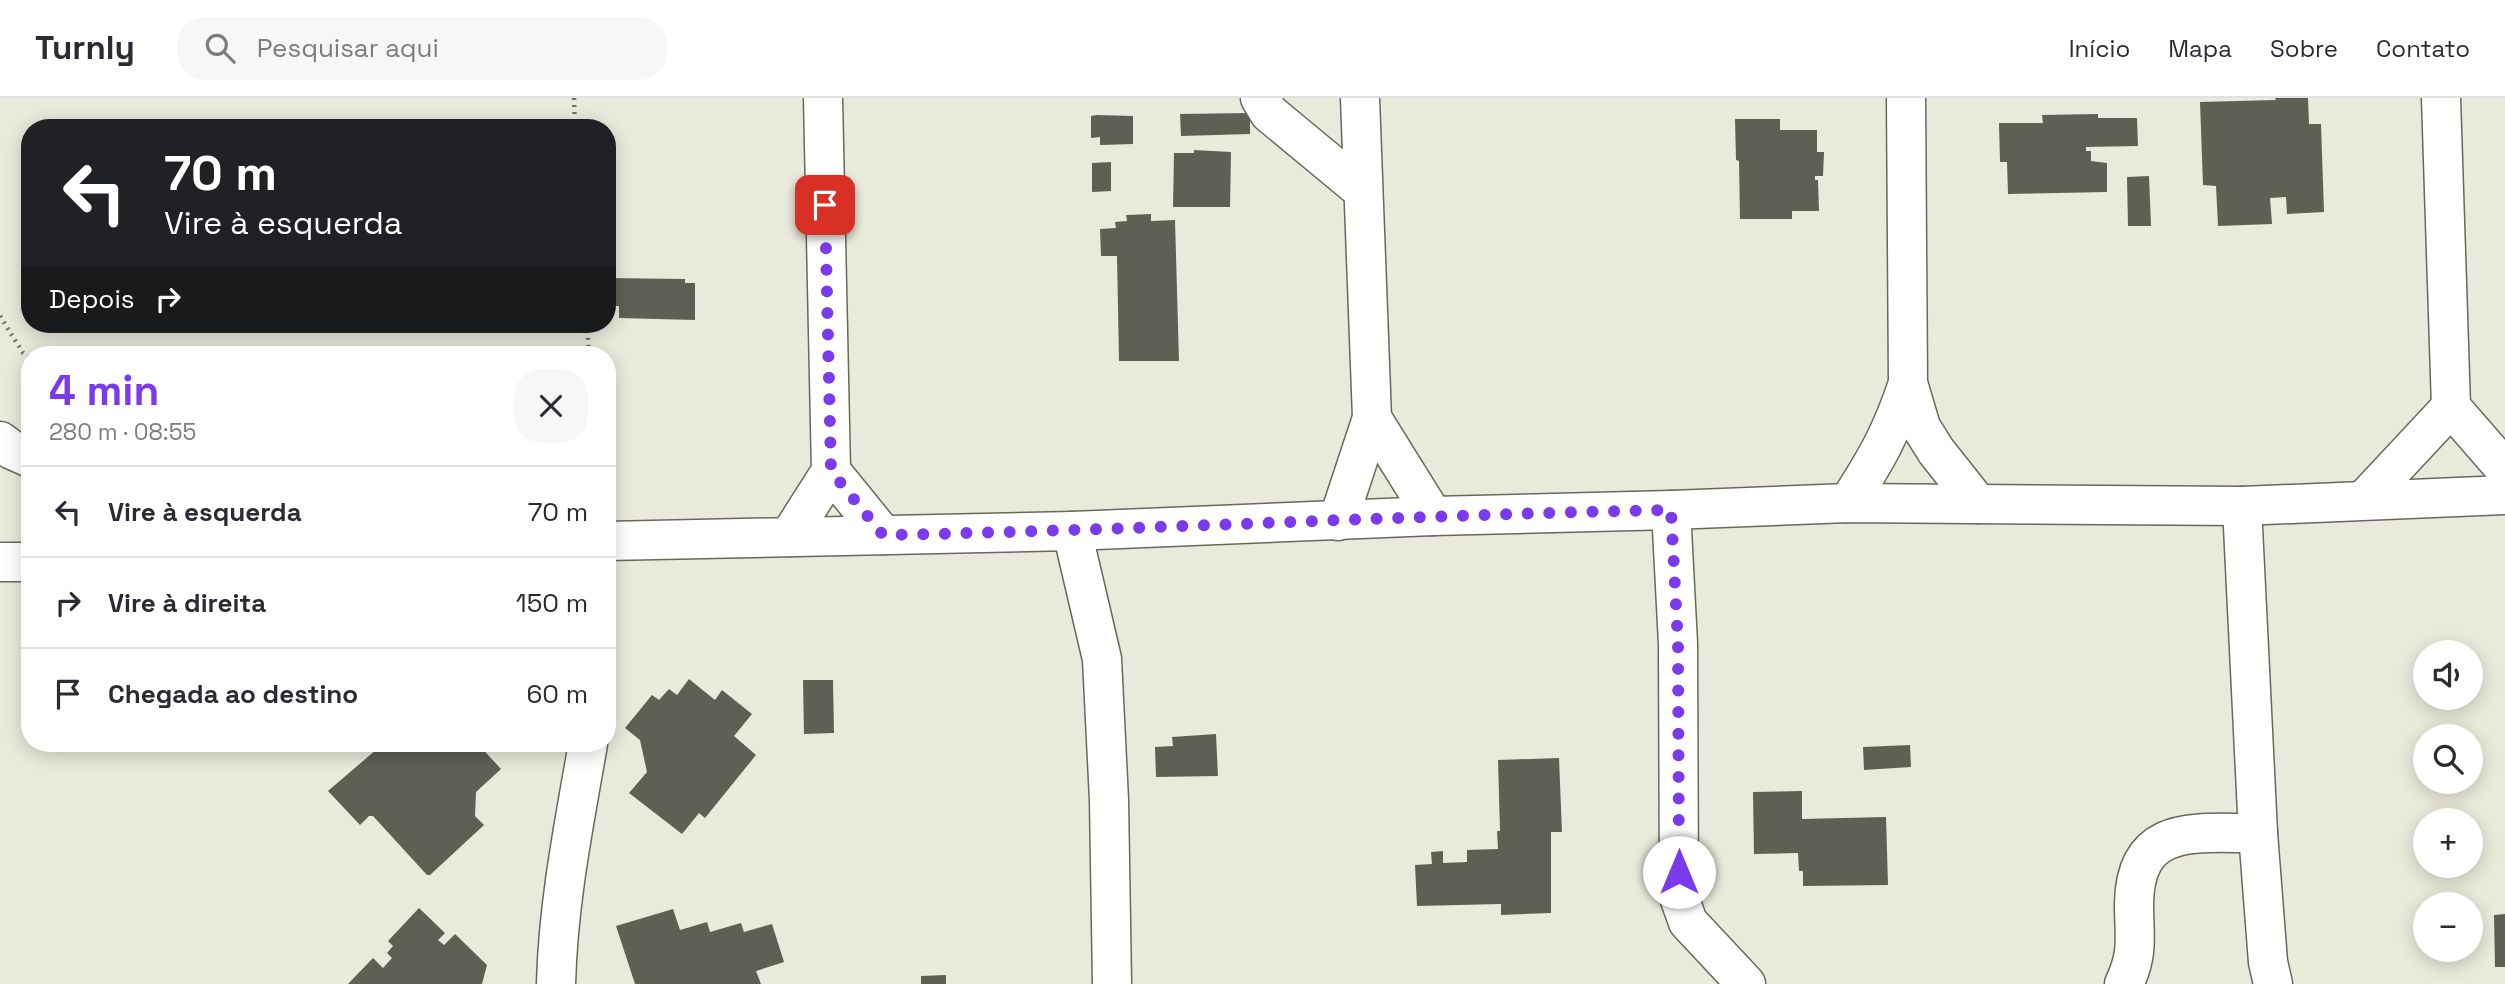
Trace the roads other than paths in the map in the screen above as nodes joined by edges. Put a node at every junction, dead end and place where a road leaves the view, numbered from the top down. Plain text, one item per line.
1 (823, 98) edge
2 (1260, 98) edge
3 (1360, 98) edge
4 (1906, 98) edge
5 (2441, 98) edge
6 (1362, 190) junction
7 (1908, 383) junction
8 (2451, 407) junction
9 (1372, 418) junction
10 (0, 441) edge
11 (21, 454) edge
12 (2505, 468) edge
13 (831, 471) junction
14 (2505, 495) edge
15 (2365, 499) junction
16 (1848, 503) junction
17 (1978, 504) junction
18 (2242, 506) junction
19 (1671, 510) junction
20 (1433, 516) junction
21 (1338, 521) junction
22 (1072, 531) junction
23 (883, 535) junction
24 (789, 537) junction
25 (616, 541) edge
26 (0, 562) edge
27 (21, 562) edge
28 (587, 752) edge
29 (2258, 832) junction
30 (556, 984) edge
31 (1112, 984) edge
32 (1746, 984) edge
33 (2124, 984) edge
34 (2273, 984) edge

1 - 13 street
2 - 6 street
3 - 6 street
4 - 7 street
5 - 8 street
6 - 9 street
7 - 16 street
7 - 17 street
8 - 12 street
8 - 15 street
9 - 20 street
9 - 21 street
10 - 11 street
13 - 23 street
13 - 24 street
14 - 15 street
15 - 18 street
16 - 17 street
16 - 19 street
17 - 18 street
18 - 29 street
19 - 20 street
19 - 32 street
20 - 21 street
21 - 22 street
22 - 23 street
22 - 31 street
23 - 24 street
24 - 25 street
26 - 27 street
28 - 30 street
29 - 33 street
29 - 34 street

